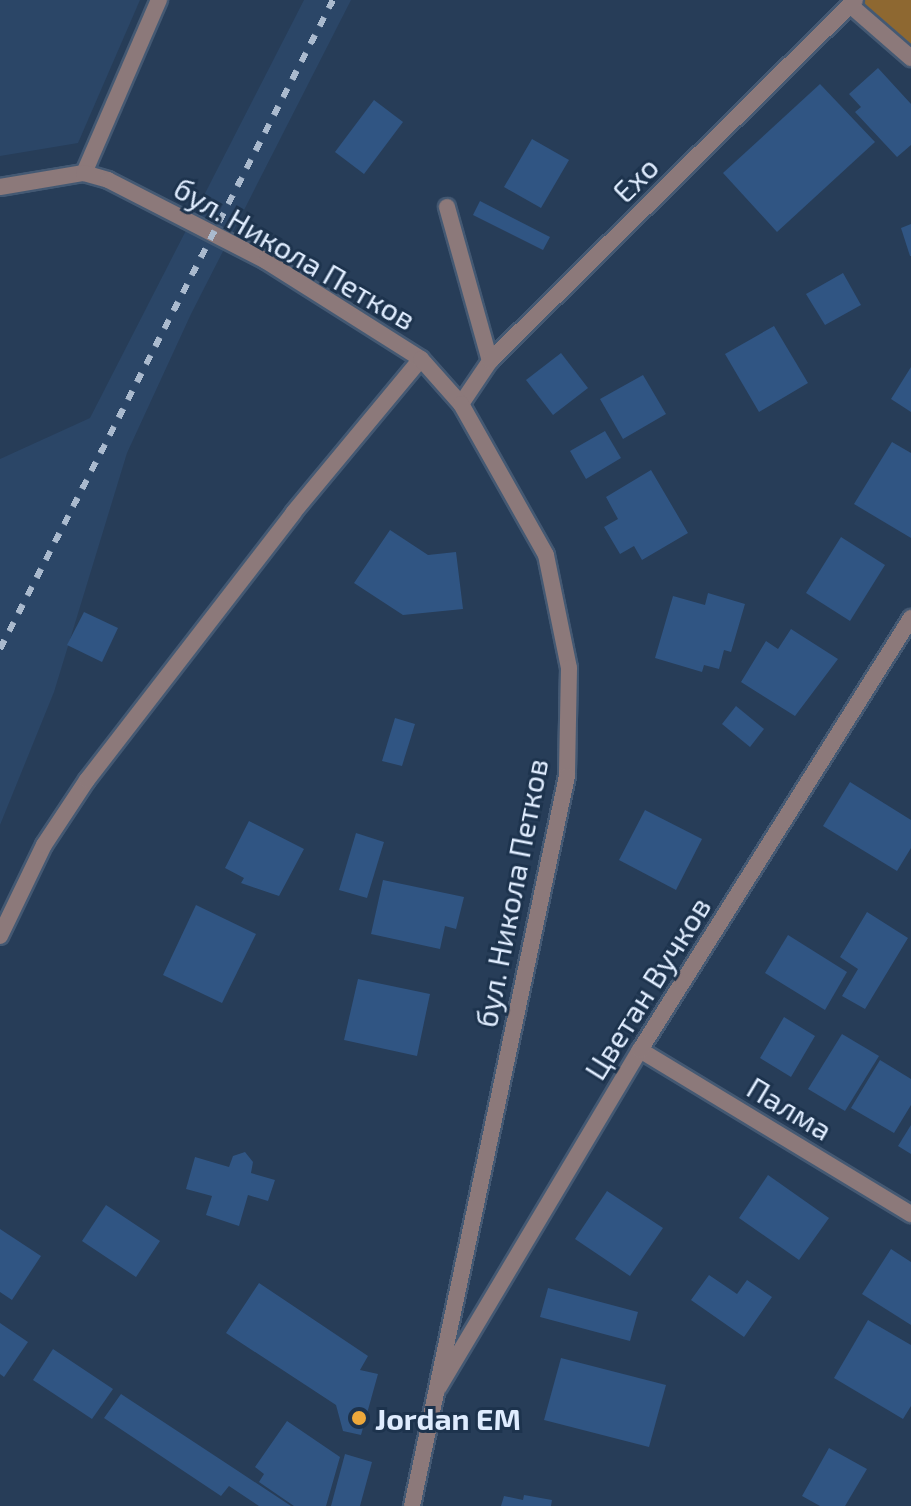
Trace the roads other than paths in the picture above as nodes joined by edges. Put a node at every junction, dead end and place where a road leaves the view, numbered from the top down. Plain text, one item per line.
1 (159, 0) edge
2 (853, 2) edge
3 (911, 58) edge
4 (84, 173) junction
5 (0, 187) edge
6 (447, 207) dead end
7 (421, 359) junction
8 (490, 361) junction
9 (461, 404) junction
10 (911, 618) edge
11 (0, 936) edge
12 (640, 1050) junction
13 (911, 1214) edge
14 (436, 1391) junction
15 (412, 1506) edge

1 - 4 street
2 - 3 street
2 - 8 street, Ехо
4 - 5 street
4 - 7 street, бул. Никола Петков
6 - 8 street
7 - 9 street, бул. Никола Петков
7 - 11 street
8 - 9 street, Ехо
9 - 14 street, бул. Никола Петков
10 - 12 street, Цветан Вучков
12 - 13 street, Палма
12 - 14 street, Цветан Вучков
14 - 15 street, бул. Никола Петков

